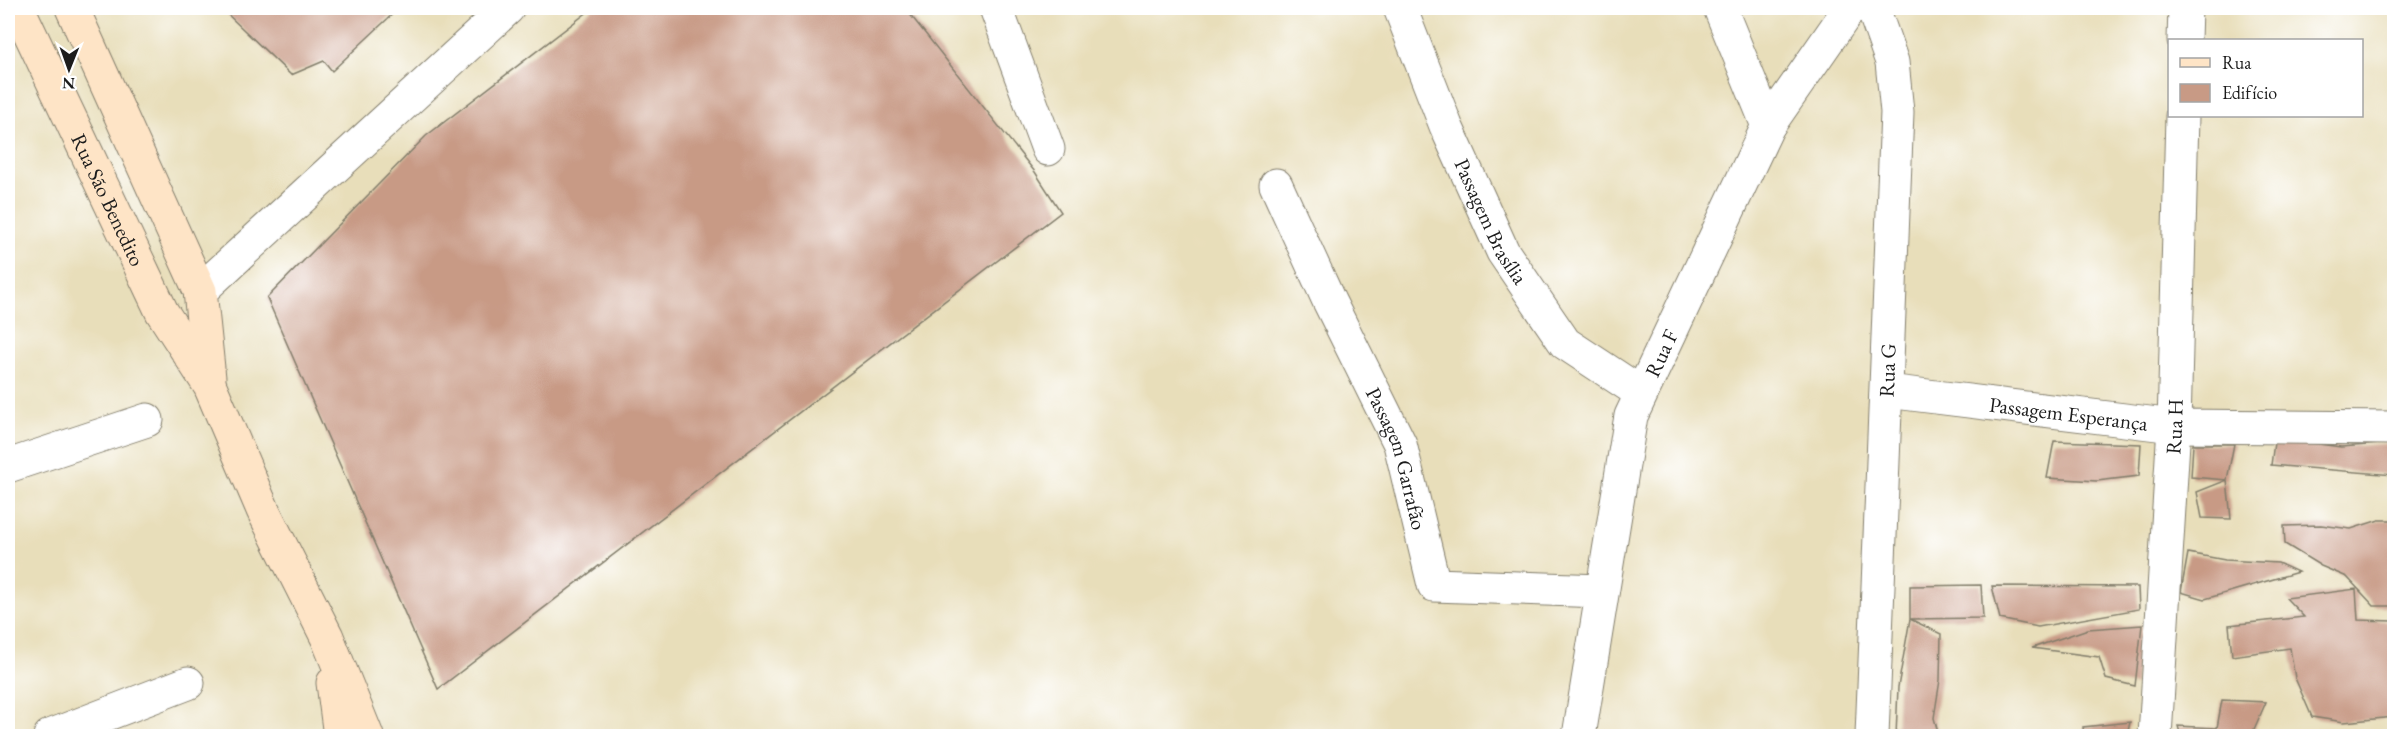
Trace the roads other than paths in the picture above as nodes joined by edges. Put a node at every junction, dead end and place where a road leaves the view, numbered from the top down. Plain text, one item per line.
1 (18, 8) edge
2 (72, 8) edge
3 (508, 8) edge
4 (996, 8) edge
5 (1400, 8) edge
6 (1720, 8) edge
7 (1850, 8) edge
8 (1873, 8) edge
9 (2185, 8) edge
10 (2184, 39) edge
11 (2182, 117) edge
12 (1768, 126) junction
13 (1048, 149) dead end
14 (1276, 185) dead end
15 (200, 291) junction
16 (210, 386) junction
17 (1887, 391) junction
18 (1641, 393) junction
19 (147, 420) dead end
20 (2174, 426) junction
21 (2394, 428) edge
22 (8, 466) edge
23 (1602, 591) junction
24 (327, 637) junction
25 (188, 683) dead end
26 (50, 736) edge
27 (340, 736) edge
28 (367, 736) edge
29 (1579, 736) edge
30 (1872, 736) edge
31 (2156, 736) edge

1 - 16 street, Rua São Benedito
2 - 15 street, Rua São Benedito
3 - 15 street
4 - 13 street
5 - 18 street, Passagem Brasília
6 - 12 street
7 - 12 street, Rua F
8 - 17 street, Rua G
9 - 10 street
11 - 20 street, Rua H
12 - 18 street, Rua F
14 - 23 street, Passagem Garrafão
15 - 16 street, Rua São Benedito
16 - 24 street, Rua São Benedito
17 - 20 street, Passagem Esperança
17 - 30 street, Rua G
18 - 23 street, Rua F
19 - 22 street
20 - 21 street, Passagem Esperança
20 - 31 street, Rua H
23 - 29 street, Rua F
24 - 27 street, Rua São Benedito
24 - 28 street, Rua São Benedito
25 - 26 street

